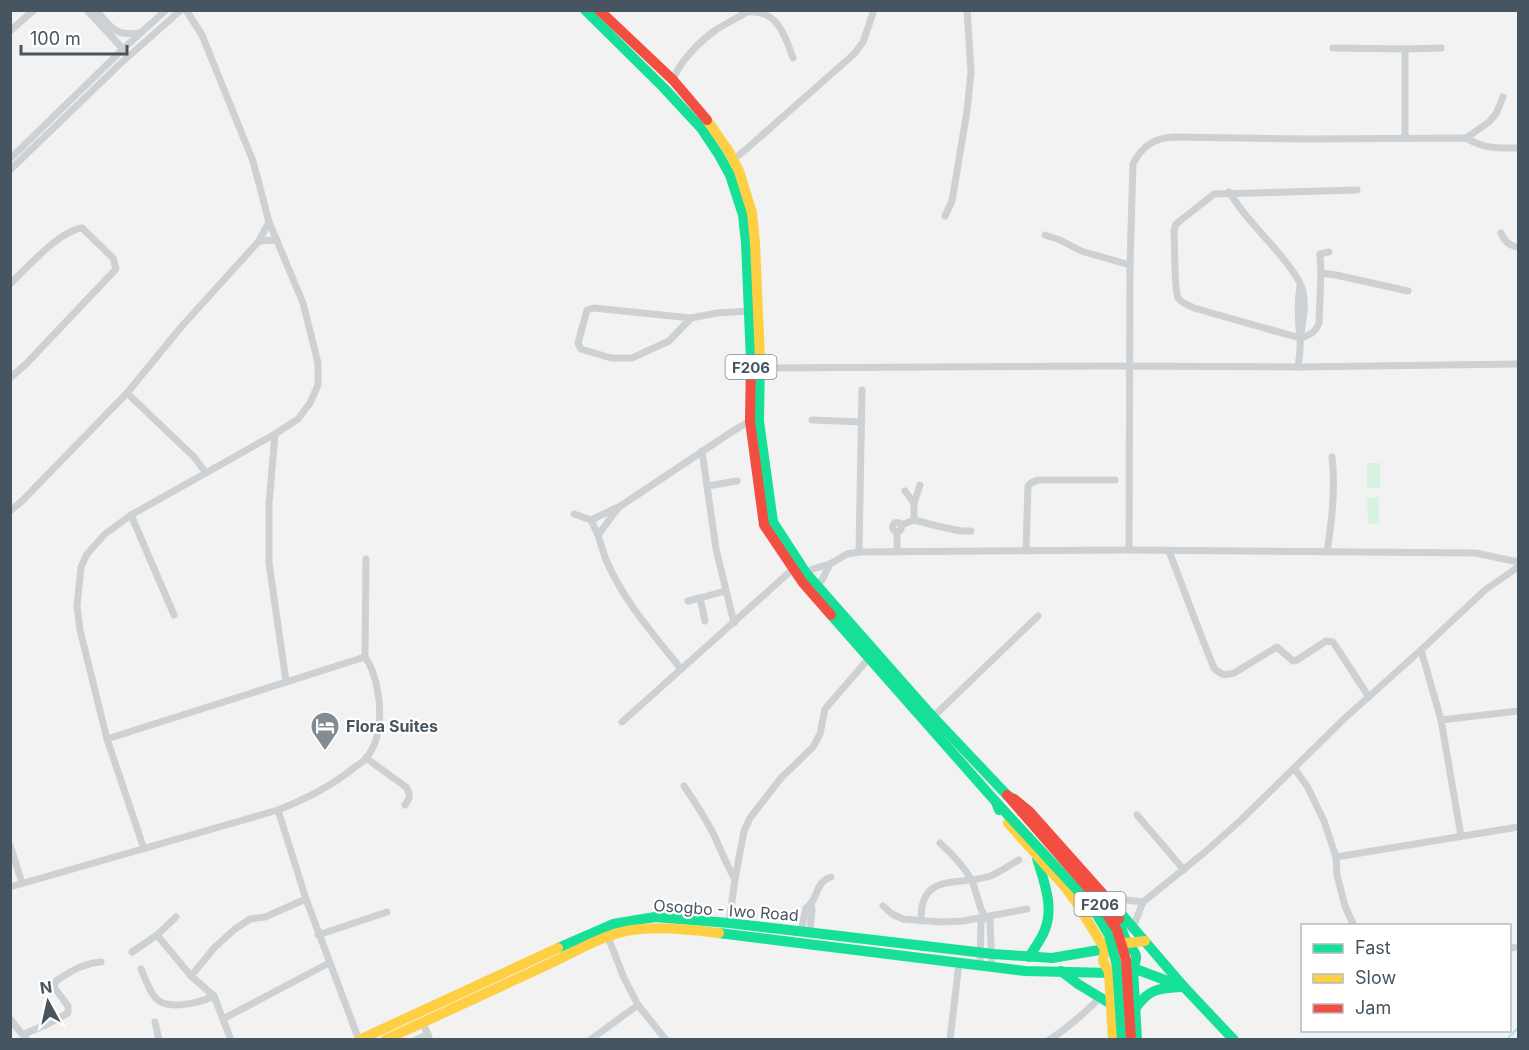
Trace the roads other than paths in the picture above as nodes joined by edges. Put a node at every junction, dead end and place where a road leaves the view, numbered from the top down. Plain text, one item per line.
1 (34, 10) edge
2 (87, 10) edge
3 (96, 10) edge
4 (166, 10) edge
5 (181, 10) edge
6 (186, 10) edge
7 (585, 10) edge
8 (598, 10) edge
9 (874, 10) edge
10 (967, 10) edge
11 (740, 13) edge
12 (10, 31) edge
13 (140, 33) junction
14 (1333, 48) dead end
15 (1441, 48) dead end
16 (123, 49) junction
17 (1405, 49) junction
18 (129, 56) junction
19 (793, 58) dead end
20 (673, 80) junction
21 (1503, 97) dead end
22 (1405, 138) junction
23 (1466, 138) junction
24 (1518, 148) edge
25 (10, 159) edge
26 (729, 163) junction
27 (10, 170) edge
28 (1357, 190) dead end
29 (1229, 192) junction
30 (945, 216) dead end
31 (269, 222) junction
32 (1501, 233) dead end
33 (1045, 235) dead end
34 (277, 240) junction
35 (259, 241) junction
36 (1518, 247) edge
37 (1329, 252) dead end
38 (1130, 265) junction
39 (1321, 273) junction
40 (10, 284) edge
41 (1408, 291) dead end
42 (749, 311) junction
43 (692, 318) junction
44 (1300, 337) junction
45 (1518, 364) edge
46 (1129, 366) junction
47 (1298, 367) junction
48 (755, 368) junction
49 (10, 378) edge
50 (861, 390) dead end
51 (127, 393) junction
52 (812, 420) dead end
53 (750, 422) junction
54 (862, 422) junction
55 (275, 434) junction
56 (702, 451) junction
57 (1332, 457) dead end
58 (206, 473) junction
59 (1115, 480) dead end
60 (737, 481) dead end
61 (920, 485) dead end
62 (707, 486) junction
63 (905, 492) dead end
64 (914, 503) junction
65 (619, 507) junction
66 (10, 511) edge
67 (574, 514) dead end
68 (131, 515) junction
69 (591, 520) junction
70 (914, 520) junction
71 (970, 531) dead end
72 (598, 535) junction
73 (1129, 550) junction
74 (897, 551) junction
75 (1026, 551) junction
76 (1169, 551) junction
77 (859, 552) junction
78 (1328, 552) junction
79 (366, 559) dead end
80 (830, 564) junction
81 (1518, 564) edge
82 (793, 569) junction
83 (803, 576) junction
84 (814, 588) junction
85 (725, 591) junction
86 (700, 598) junction
87 (688, 600) dead end
88 (174, 615) dead end
89 (1038, 616) dead end
90 (705, 621) dead end
91 (734, 623) junction
92 (1421, 651) junction
93 (365, 657) junction
94 (869, 658) junction
95 (681, 669) junction
96 (286, 681) junction
97 (1369, 697) junction
98 (1518, 711) edge
99 (933, 717) junction
100 (1441, 720) junction
101 (622, 722) dead end
102 (107, 739) junction
103 (366, 759) junction
104 (1294, 768) junction
105 (684, 786) dead end
106 (1007, 795) junction
107 (996, 802) junction
108 (405, 806) dead end
109 (278, 810) junction
110 (1137, 815) dead end
111 (1518, 827) edge
112 (1461, 836) junction
113 (940, 843) dead end
114 (10, 844) edge
115 (144, 849) junction
116 (1036, 854) junction
117 (1336, 857) junction
118 (1019, 860) dead end
119 (1184, 870) junction
120 (831, 877) dead end
121 (735, 879) junction
122 (972, 880) junction
123 (22, 883) junction
124 (10, 887) edge
125 (306, 899) junction
126 (1110, 901) junction
127 (1143, 902) junction
128 (883, 906) dead end
129 (1027, 909) dead end
130 (387, 912) dead end
131 (176, 917) dead end
132 (984, 917) junction
133 (921, 921) junction
134 (729, 923) junction
135 (1353, 924) edge
136 (1133, 927) junction
137 (805, 931) junction
138 (157, 935) junction
139 (318, 935) junction
140 (608, 937) junction
141 (1145, 941) junction
142 (1127, 943) junction
143 (1105, 949) junction
144 (132, 952) dead end
145 (987, 953) junction
146 (1029, 957) junction
147 (101, 962) dead end
148 (329, 963) junction
149 (958, 963) junction
150 (980, 966) junction
151 (992, 967) junction
152 (1133, 968) junction
153 (141, 969) dead end
154 (1060, 971) junction
155 (1109, 972) junction
156 (191, 976) junction
157 (1184, 987) junction
158 (1134, 995) junction
159 (214, 996) junction
160 (1108, 999) junction
161 (639, 1005) junction
162 (1135, 1009) junction
163 (10, 1019) edge
164 (223, 1019) junction
165 (155, 1022) dead end
166 (423, 1023) junction
167 (25, 1037) edge
168 (429, 1037) edge
169 (359, 1039) edge
170 (386, 1039) edge
171 (159, 1040) edge
172 (231, 1040) edge
173 (416, 1040) edge
174 (590, 1040) edge
175 (666, 1040) edge
176 (950, 1040) edge
177 (1049, 1040) edge
178 (1113, 1040) edge
179 (1122, 1040) edge
180 (1131, 1040) edge
181 (1137, 1040) edge
182 (1234, 1040) edge

1 - 12 street
2 - 16 street
3 - 13 street
4 - 13 street
5 - 18 street
6 - 31 street
7 - 26 main road, F206
8 - 20 main road, F206
9 - 26 street
10 - 30 street
11 - 19 street
11 - 20 street
13 - 16 street
14 - 17 street
15 - 17 street
16 - 18 street
16 - 25 street
17 - 22 street
18 - 27 street
20 - 26 main road, F206
21 - 23 street
22 - 23 street
22 - 38 street
23 - 24 street
26 - 42 main road, F206
26 - 48 main road, F206
28 - 29 street
29 - 44 street
29 - 44 street
31 - 34 street
31 - 35 street
32 - 36 street
33 - 38 street
34 - 35 street
34 - 55 street
35 - 51 street
37 - 39 street
38 - 46 street
39 - 41 street
39 - 44 street
40 - 49 street
42 - 43 street
42 - 48 main road, F206
43 - 43 street
44 - 47 street
45 - 47 street
46 - 47 street
46 - 48 street
46 - 73 street
48 - 53 main road, F206
48 - 83 main road, F206
50 - 54 street
51 - 58 street
51 - 66 street
52 - 54 street
53 - 56 street
53 - 82 main road, F206
54 - 77 street
55 - 58 street
55 - 96 street
56 - 62 street
56 - 65 street
57 - 78 street
58 - 68 street
59 - 75 street
60 - 62 street
61 - 64 street
62 - 85 street
63 - 64 street
64 - 70 street
65 - 69 street
65 - 72 street
67 - 69 street
68 - 88 street
68 - 102 street
69 - 72 street
70 - 71 street
70 - 74 street
72 - 95 street
73 - 75 street
73 - 76 street
74 - 75 street
74 - 77 street
76 - 78 street
76 - 97 street
77 - 80 street
78 - 81 street
79 - 93 street
80 - 83 street
80 - 84 street
81 - 92 street
82 - 83 main road, F206
82 - 91 street
83 - 84 main road, F206
84 - 94 main road, F206
84 - 99 main road, F206
85 - 86 street
85 - 91 street
86 - 87 street
86 - 90 street
89 - 99 street
91 - 95 street
92 - 97 street
92 - 100 street
93 - 96 street
93 - 103 street
94 - 107 main road, F206
94 - 121 street
95 - 101 street
96 - 102 street
97 - 104 street
98 - 100 street
99 - 106 main road, F206
100 - 112 street
102 - 115 street
103 - 108 street
103 - 109 street
104 - 117 street
104 - 119 street
105 - 121 street
106 - 126 main road
106 - 180 main road, F206, bridge
107 - 116 main road
107 - 179 main road, F206, bridge
109 - 115 street
109 - 125 street
110 - 119 street
111 - 112 street
112 - 117 street
113 - 122 street
114 - 123 street
115 - 123 street
116 - 143 main road
116 - 146 main road
117 - 135 street
118 - 122 street
119 - 127 street
120 - 137 street
121 - 134 street
122 - 132 street
122 - 133 street
123 - 124 street
125 - 139 street
125 - 156 street
126 - 127 street
126 - 136 main road, F206
126 - 142 main road
127 - 136 street
128 - 133 street
129 - 132 street
130 - 139 street
131 - 138 street
132 - 133 street
132 - 145 street
132 - 145 street
134 - 137 main road, Osogbo - Iwo Road
134 - 169 main road, Osogbo - Iwo Road
136 - 141 main road, F206
136 - 142 street
137 - 145 main road, Osogbo - Iwo Road
138 - 144 street
138 - 156 street
139 - 148 street
140 - 149 main road, Osogbo - Iwo Road
140 - 161 street
140 - 166 main road, Osogbo - Iwo Road
141 - 142 main road
141 - 157 main road, F206
142 - 143 main road
142 - 152 main road
143 - 146 main road, Osogbo - Iwo Road
143 - 155 main road
145 - 146 main road, Osogbo - Iwo Road
145 - 150 street
145 - 151 street
147 - 167 street
148 - 164 street
148 - 169 street
149 - 150 main road, Osogbo - Iwo Road
149 - 176 street
150 - 151 main road, Osogbo - Iwo Road
151 - 154 main road, Osogbo - Iwo Road
152 - 155 main road
152 - 157 main road
152 - 158 main road
153 - 159 street
154 - 155 main road, Osogbo - Iwo Road
154 - 160 main road
155 - 160 main road
156 - 159 street
157 - 162 main road
157 - 182 main road, F206
158 - 160 main road
158 - 162 main road
159 - 164 street
160 - 177 street
160 - 178 main road
161 - 174 street
161 - 175 street
162 - 181 main road
163 - 167 street
164 - 172 street
165 - 171 street
166 - 168 street
166 - 170 main road, Osogbo - Iwo Road
168 - 173 street

